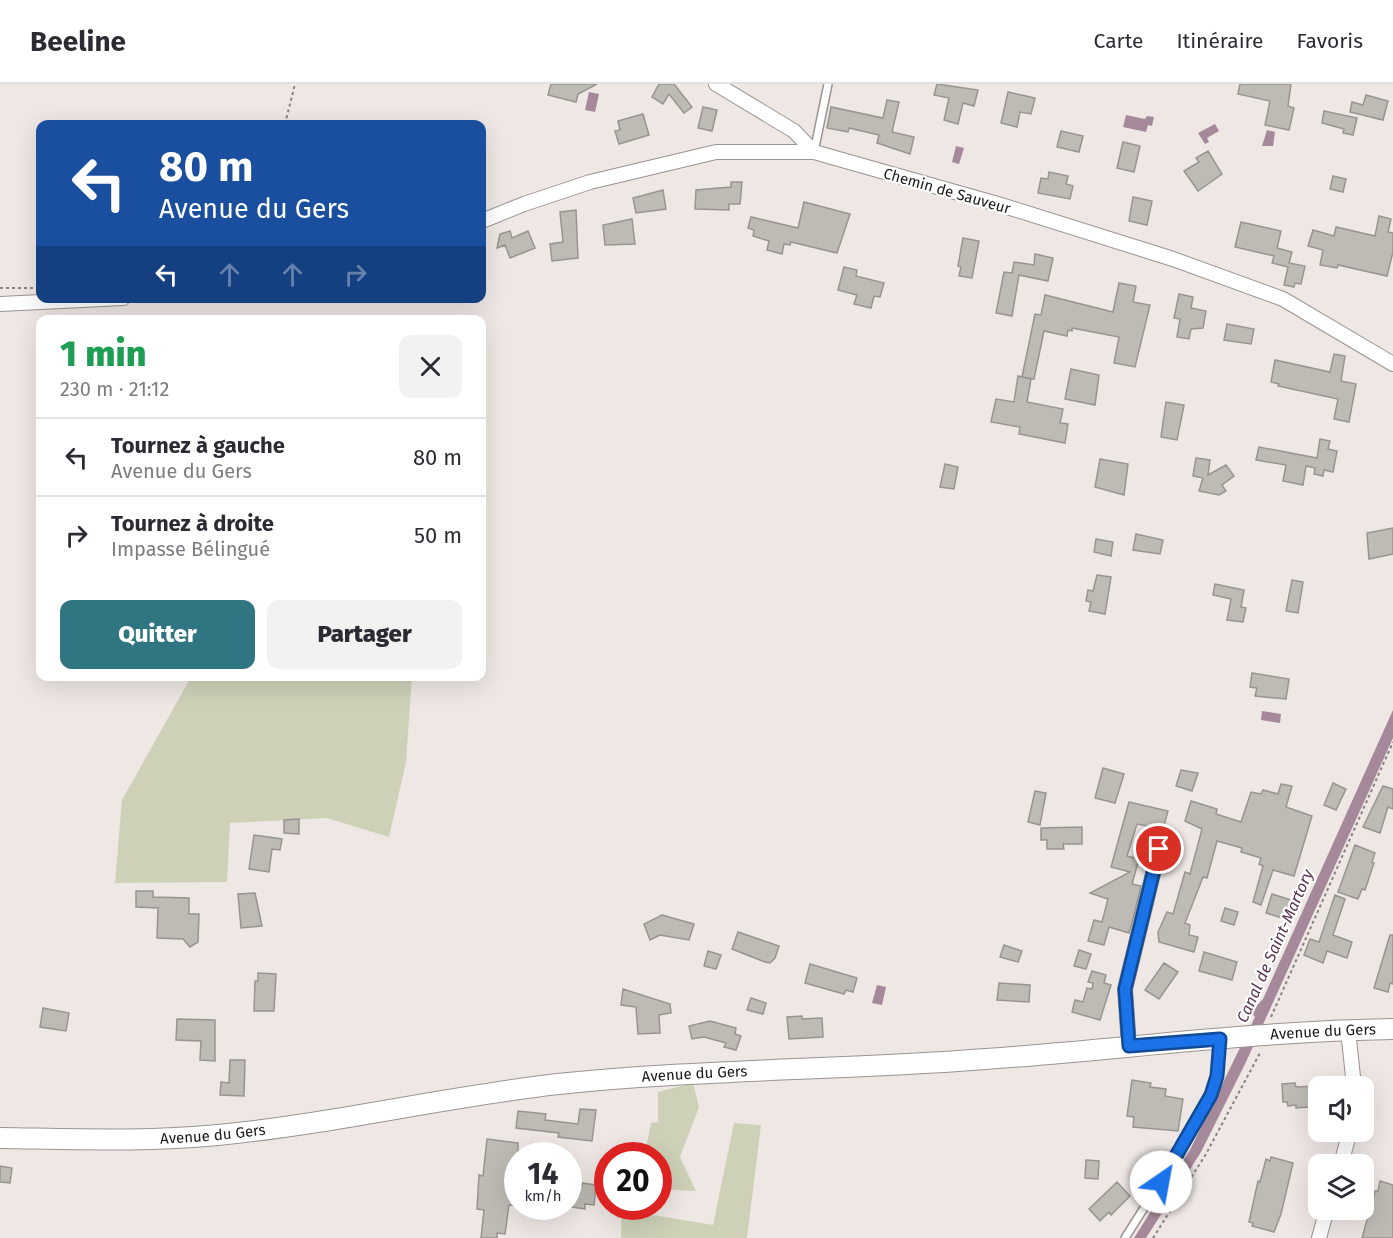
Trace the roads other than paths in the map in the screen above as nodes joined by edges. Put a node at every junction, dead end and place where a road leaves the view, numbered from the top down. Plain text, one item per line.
1 (828, 84) edge
2 (718, 85) edge
3 (814, 152) junction
4 (486, 220) edge
5 (36, 302) edge
6 (0, 304) edge
7 (1393, 364) edge
8 (1159, 849) dead end
9 (1393, 1029) edge
10 (1348, 1030) junction
11 (1220, 1039) junction
12 (1129, 1046) junction
13 (1353, 1076) edge
14 (0, 1138) edge
15 (1325, 1220) edge
16 (1125, 1238) edge
17 (1319, 1238) edge

1 - 3 lane
2 - 3 street
3 - 4 street, Chemin de Sauveur
3 - 7 street, Chemin de Sauveur
5 - 6 street
8 - 12 street
9 - 10 main road, Avenue du Gers
10 - 11 main road, Avenue du Gers
10 - 13 street
11 - 12 main road, Avenue du Gers
11 - 16 lane
12 - 14 main road, Avenue du Gers
15 - 17 street

